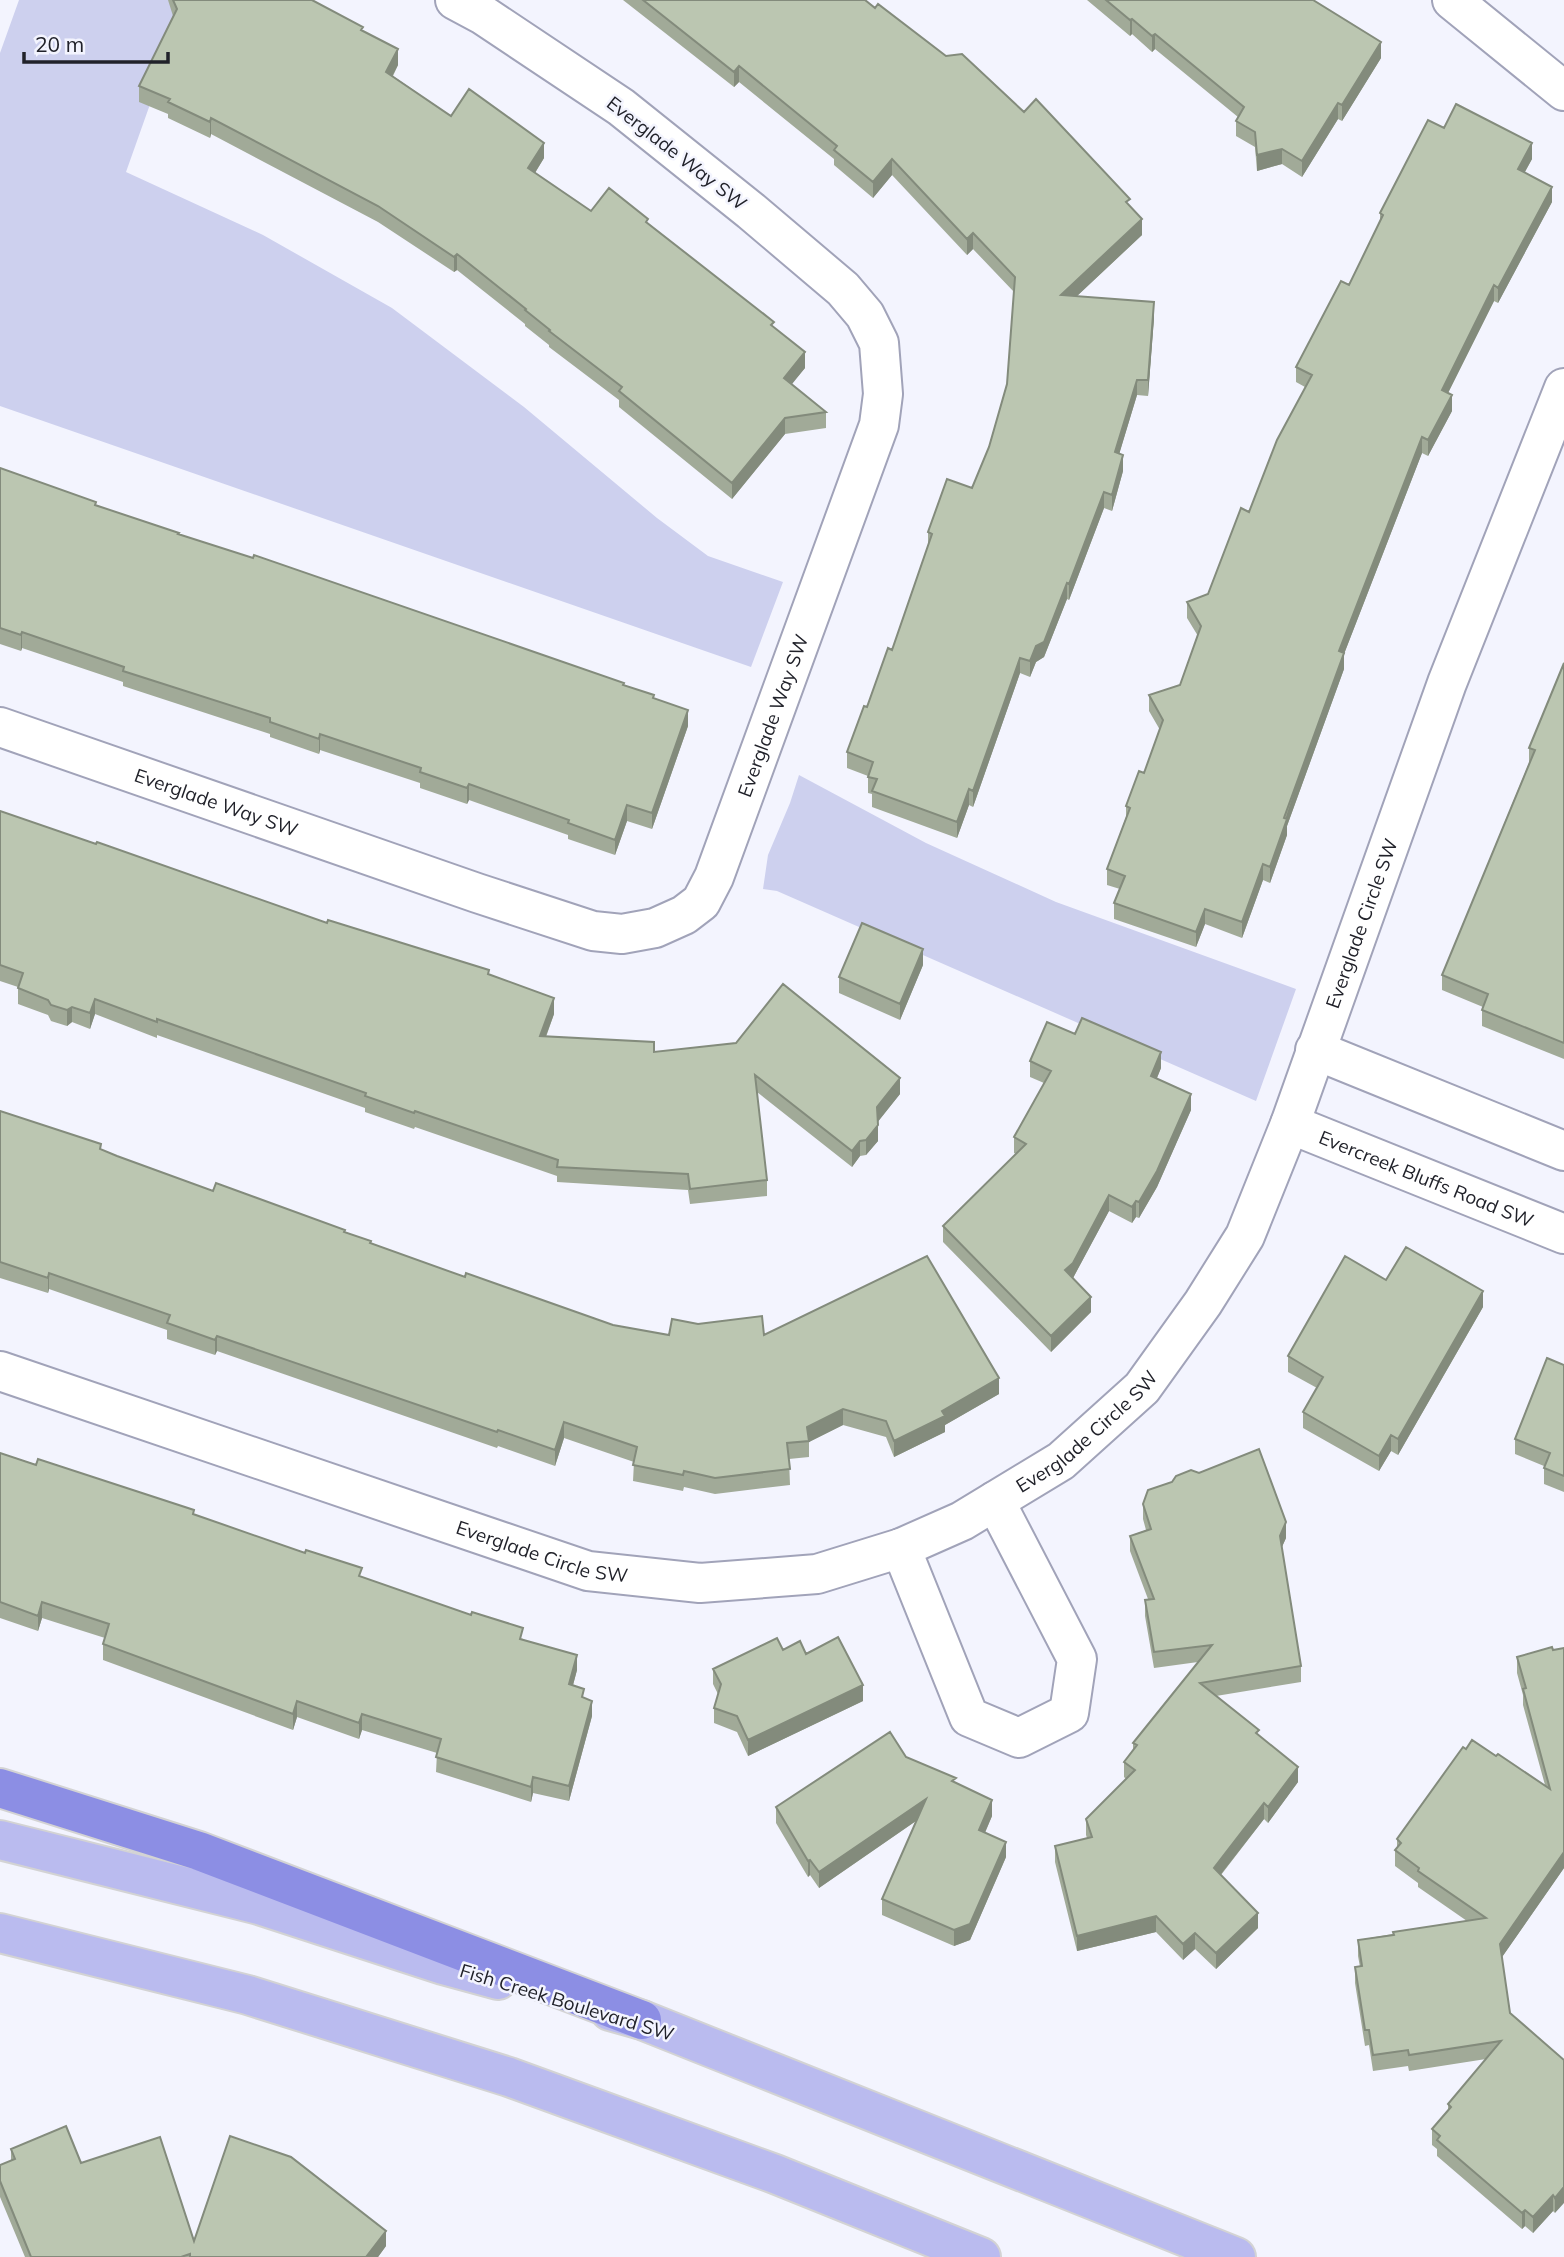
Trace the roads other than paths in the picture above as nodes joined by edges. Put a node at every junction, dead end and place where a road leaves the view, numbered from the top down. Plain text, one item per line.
1 (455, 0) edge
2 (1452, 0) edge
3 (1564, 90) edge
4 (1564, 388) edge
5 (0, 727) edge
6 (1315, 1050) junction
7 (1290, 1124) junction
8 (1564, 1151) edge
9 (1564, 1234) edge
10 (0, 1371) edge
11 (995, 1501) junction
12 (901, 1548) junction
13 (0, 1788) edge
14 (0, 1840) edge
15 (0, 1933) edge
16 (642, 2020) junction
17 (981, 2257) edge
18 (1236, 2257) edge

1 - 5 street, Everglade Way SW
2 - 3 street
4 - 6 street, Everglade Circle SW
6 - 7 street, Everglade Circle SW
6 - 8 street
7 - 9 street, Evercreek Bluffs Road SW
7 - 11 street, Everglade Circle SW
10 - 12 street, Everglade Circle SW
11 - 12 street, Everglade Circle SW
11 - 12 street
13 - 16 highway
14 - 16 main road, Fish Creek Boulevard SW
15 - 17 main road
16 - 18 main road, Fish Creek Boulevard SW

